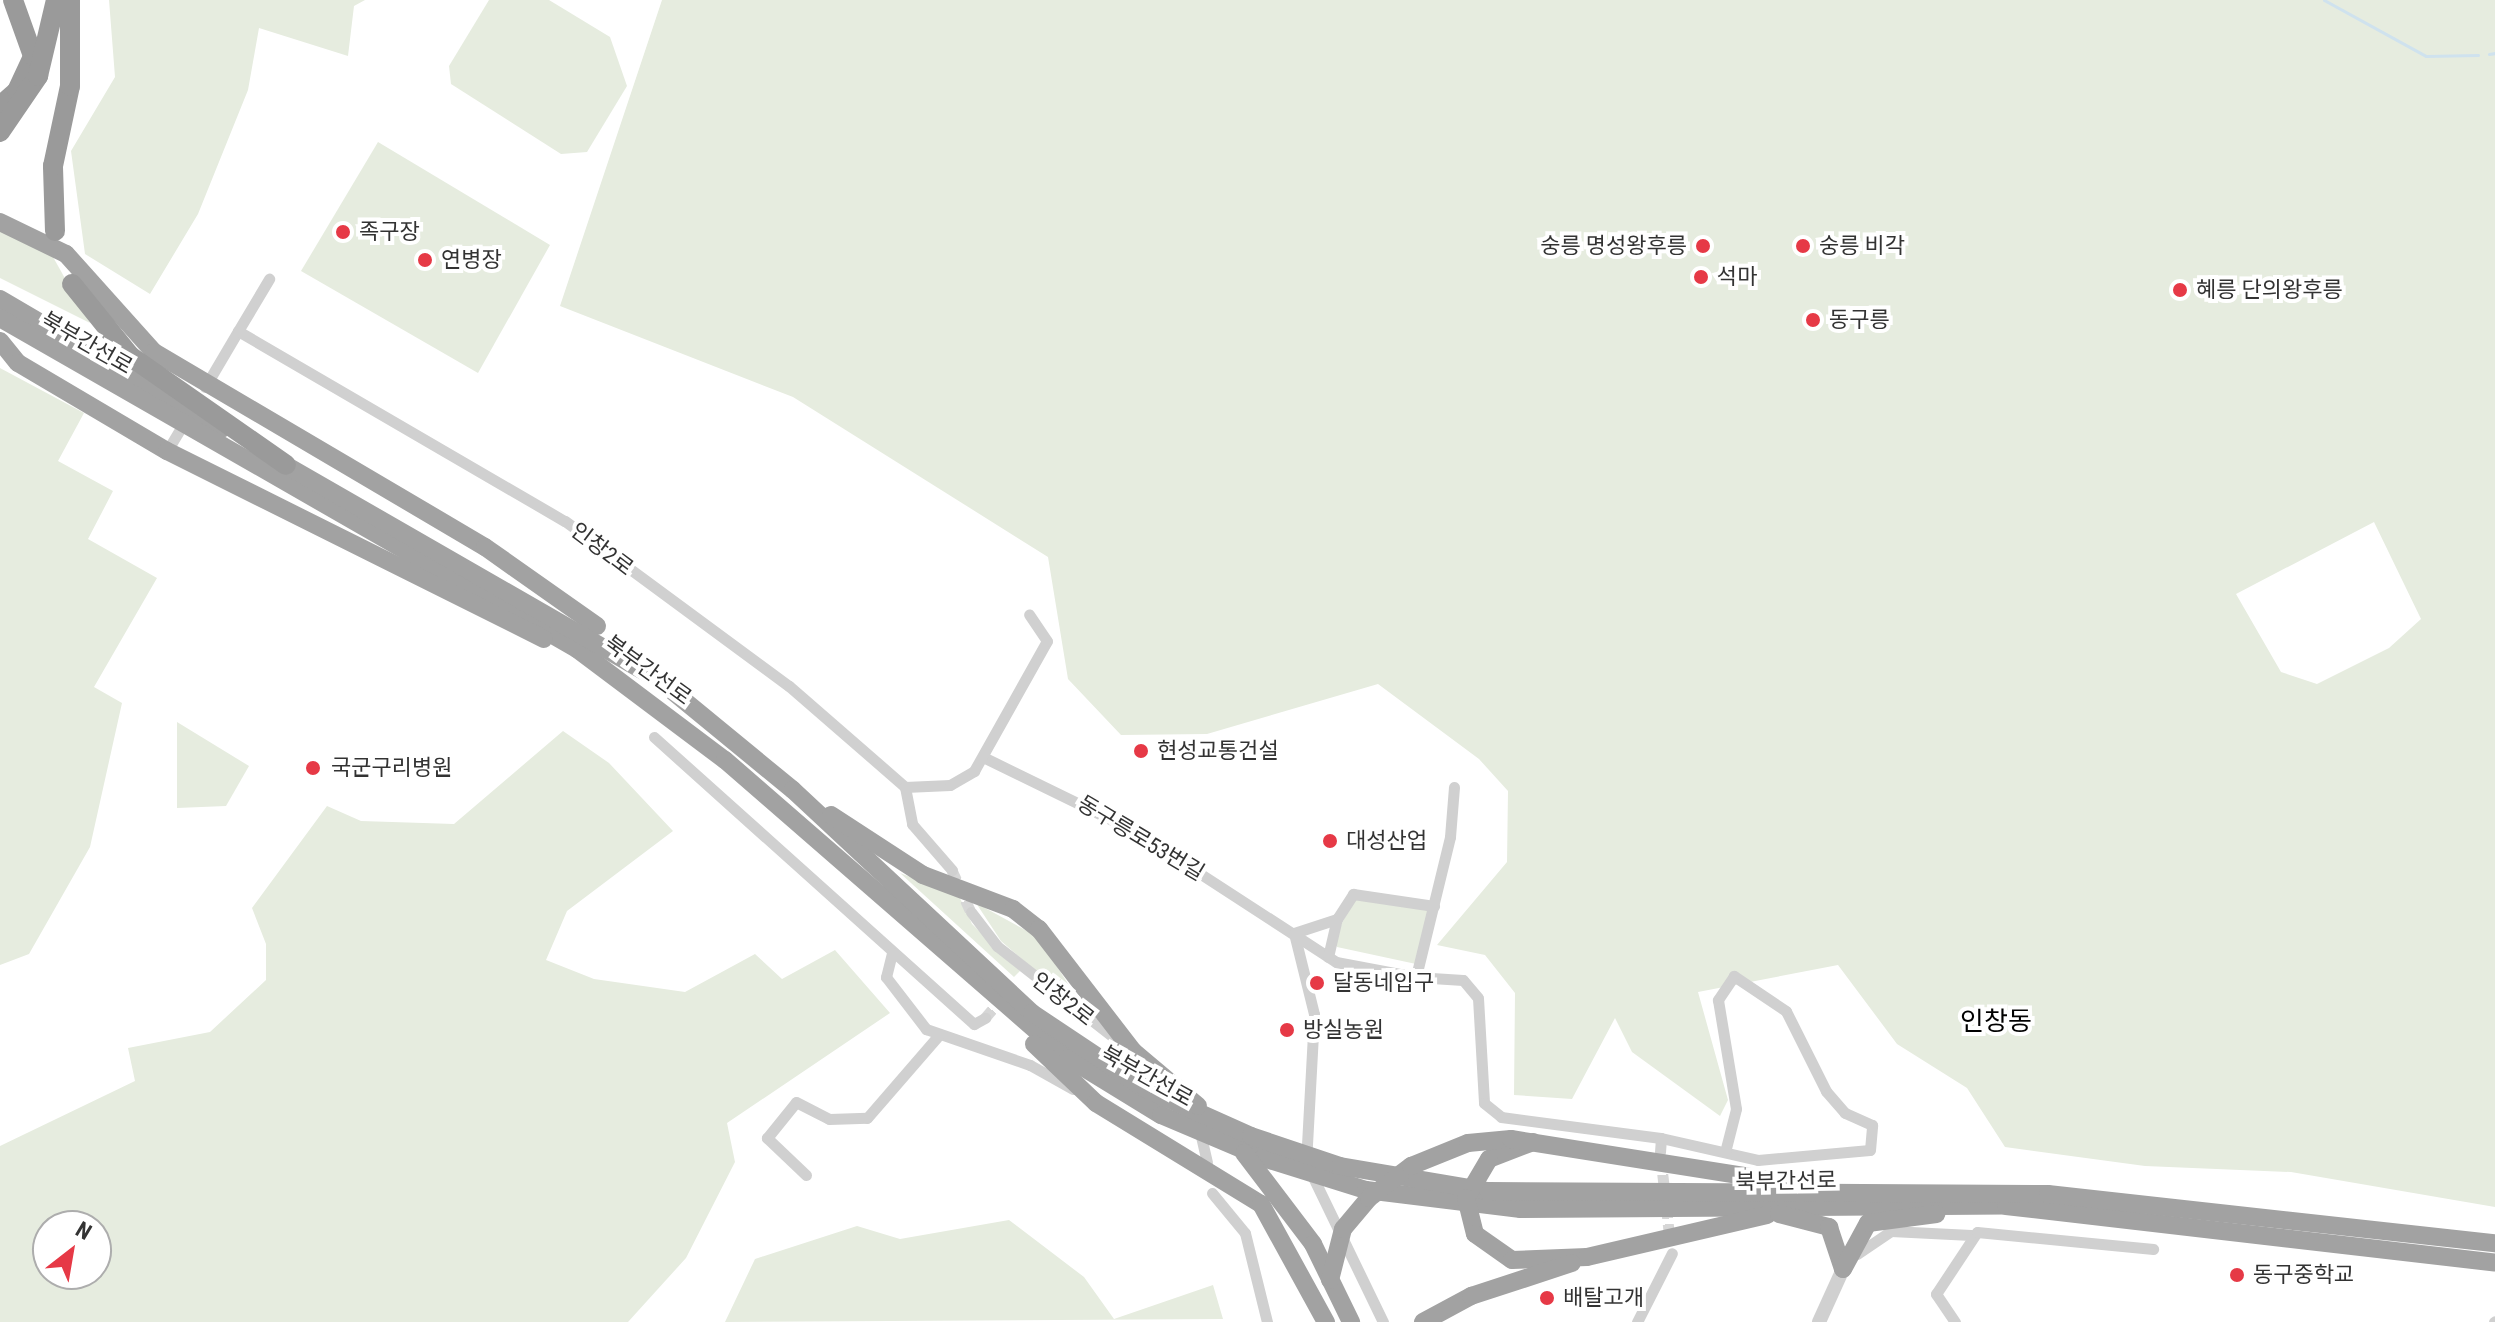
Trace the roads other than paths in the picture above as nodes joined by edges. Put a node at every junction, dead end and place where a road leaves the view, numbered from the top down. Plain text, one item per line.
1 (13, 0) edge
2 (56, 0) edge
3 (70, 0) edge
4 (0, 106) edge
5 (0, 132) edge
6 (0, 222) edge
7 (55, 231) dead end
8 (269, 279) dead end
9 (72, 284) dead end
10 (0, 299) edge
11 (0, 318) edge
12 (238, 331) junction
13 (0, 341) edge
14 (0, 350) edge
15 (18, 363) junction
16 (206, 386) junction
17 (170, 446) junction
18 (286, 465) junction
19 (1029, 614) dead end
20 (659, 680) junction
21 (628, 683) junction
22 (654, 737) dead end
23 (983, 757) junction
24 (905, 787) junction
25 (1454, 787) dead end
26 (793, 790) junction
27 (952, 870) tunnel mouth
28 (1434, 906) junction
29 (971, 912) tunnel mouth
30 (1337, 919) junction
31 (907, 924) junction
32 (1294, 933) junction
33 (892, 953) junction
34 (1324, 955) junction
35 (1303, 968) junction
36 (1025, 969) junction
37 (1416, 977) junction
38 (1016, 982) tunnel mouth
39 (985, 1018) dead end
40 (938, 1036) junction
41 (1133, 1051) junction
42 (1094, 1101) junction
43 (1661, 1138) junction
44 (1533, 1142) junction
45 (1660, 1152) tunnel mouth
46 (1725, 1152) junction
47 (1207, 1162) dead end
48 (806, 1175) dead end
49 (1833, 1189) junction
50 (1212, 1193) dead end
51 (2022, 1208) junction
52 (1941, 1213) junction
53 (1779, 1214) junction
54 (1971, 1235) junction
55 (2491, 1242) edge
56 (2153, 1249) dead end
57 (1672, 1253) tunnel mouth
58 (1587, 1257) junction
59 (2495, 1263) edge
60 (1843, 1269) junction
61 (1332, 1318) edge
62 (1267, 1322) edge
63 (1351, 1322) edge
64 (1383, 1322) edge
65 (1423, 1322) edge
66 (1637, 1322) edge
67 (1819, 1322) edge
68 (1955, 1322) edge

1 - 4 highway
2 - 5 highway
3 - 7 highway
6 - 16 highway
8 - 12 street
9 - 18 highway
10 - 18 highway, 북부간선로
11 - 21 highway, 북부간선로
12 - 16 street
12 - 24 street, 인창2로
13 - 15 highway
14 - 15 highway
15 - 17 highway
16 - 17 street
16 - 20 highway
17 - 21 highway
18 - 20 highway, 북부간선로
19 - 23 street
20 - 26 highway, 북부간선로
21 - 31 highway, 북부간선로
22 - 33 street
23 - 24 street
23 - 32 street, 동구릉로53번길
24 - 27 street
25 - 28 street
26 - 41 highway
26 - 49 highway, 북부간선로
28 - 30 street
28 - 37 street
29 - 36 street, 인창2로
30 - 32 street
30 - 34 street
31 - 42 highway
31 - 51 highway, 북부간선로
32 - 34 street, 동구릉로53번길
32 - 35 street
33 - 39 street
33 - 40 street
34 - 35 street
34 - 37 street, 동구릉로53번길
35 - 64 street
36 - 38 street
36 - 41 street, 인창2로
37 - 43 street, 동구릉로53번길
40 - 42 street
40 - 48 street
41 - 47 street, 인창2로
41 - 63 highway
42 - 61 highway
43 - 45 street
43 - 46 street, 동구릉로53번길
44 - 49 highway
44 - 58 highway
44 - 61 highway
46 - 46 street, 동구릉로53번길
49 - 55 highway, 북부간선로
50 - 62 street
51 - 52 highway
51 - 59 highway, 북부간선로
52 - 53 highway
52 - 60 highway
53 - 58 highway
53 - 60 highway
54 - 56 street
54 - 60 street
54 - 68 street
57 - 66 street
58 - 65 highway
60 - 67 street

